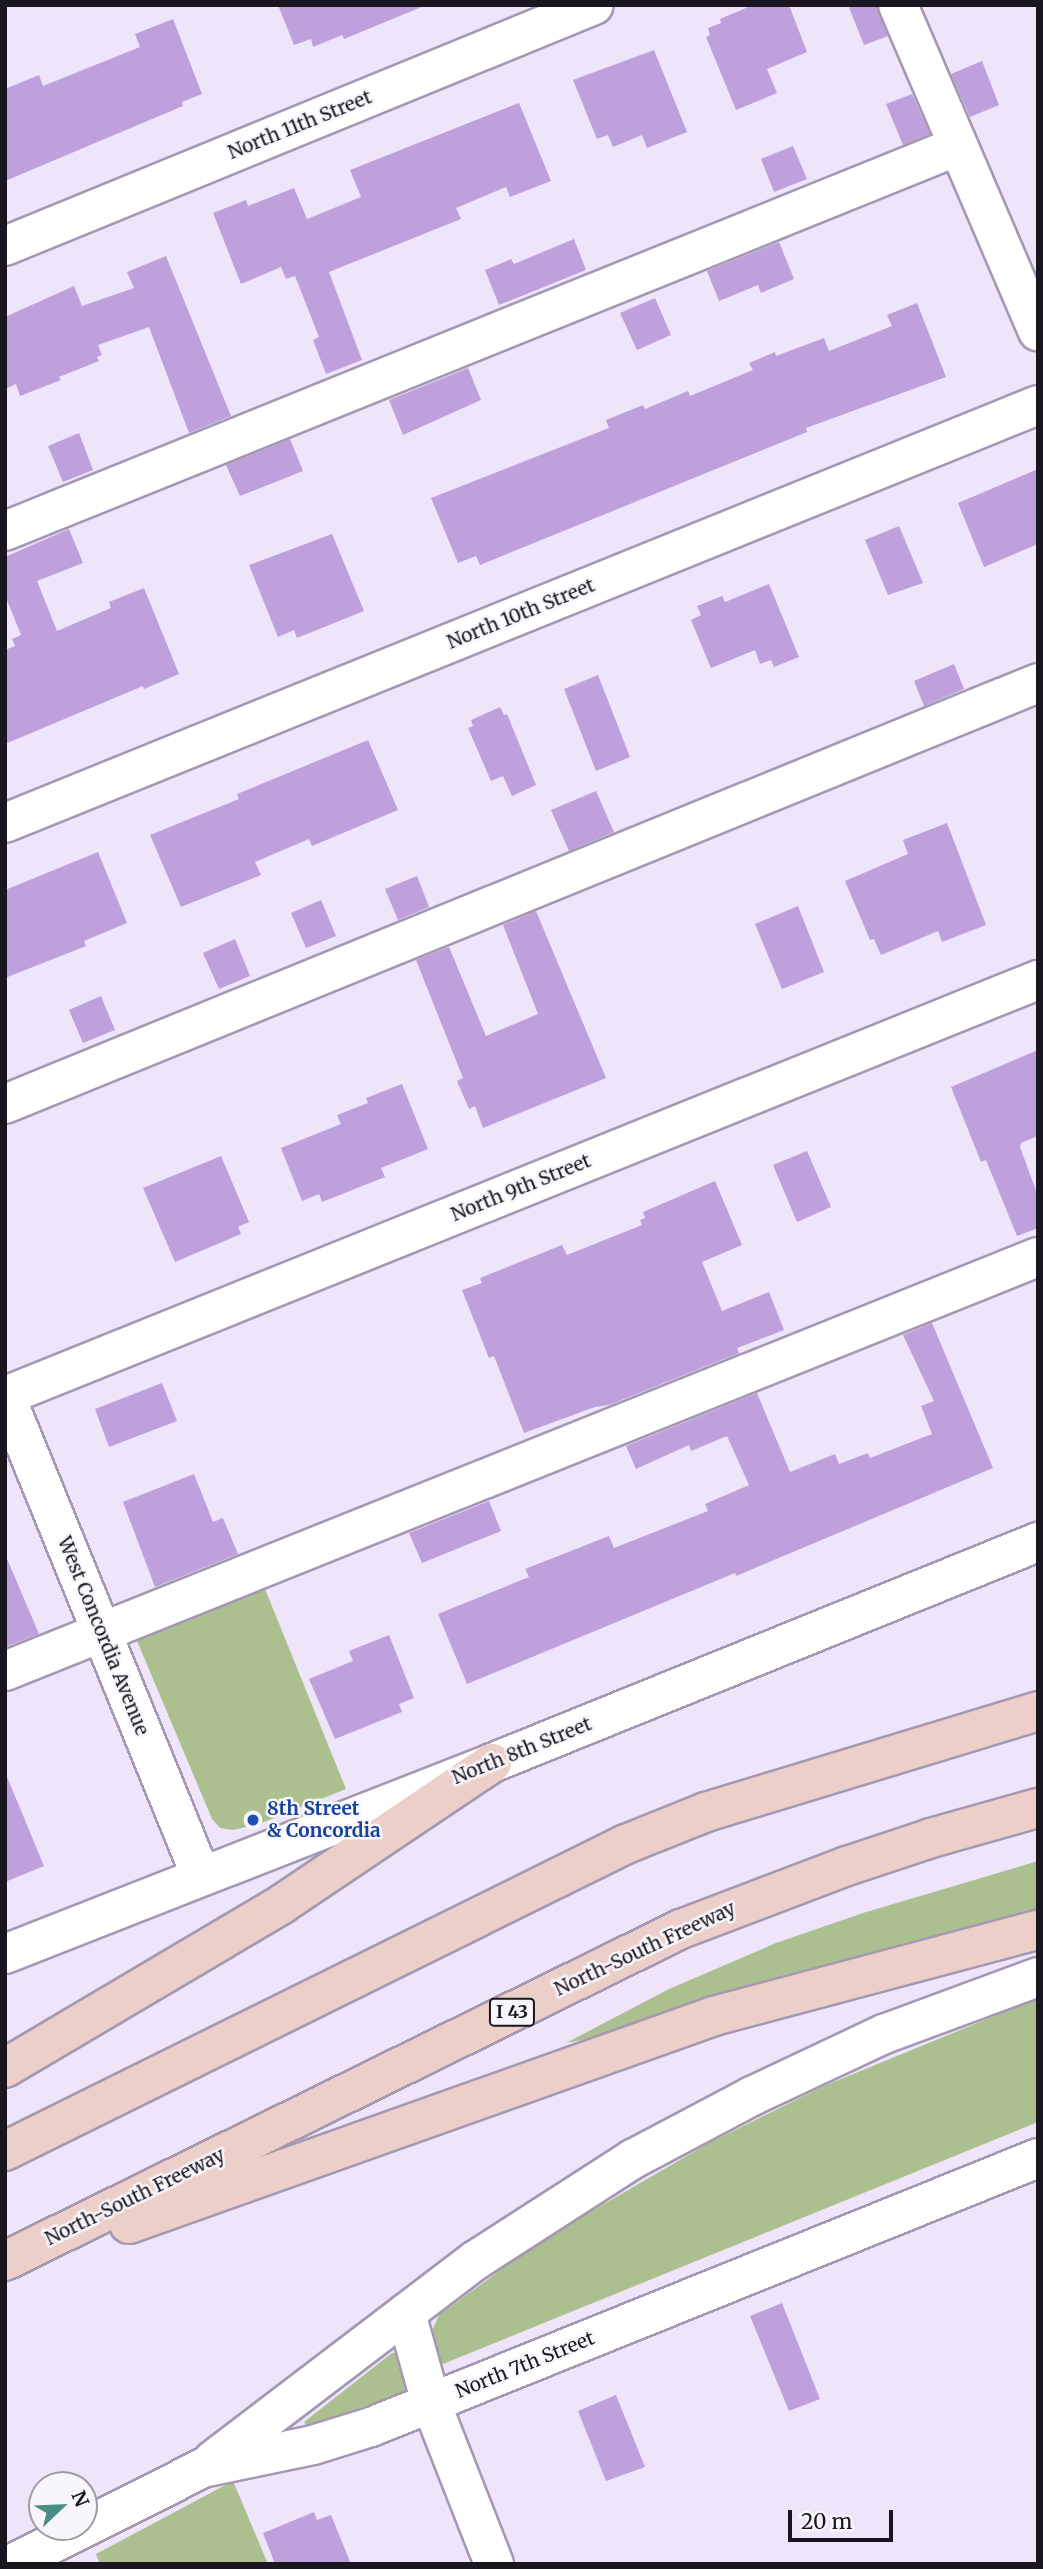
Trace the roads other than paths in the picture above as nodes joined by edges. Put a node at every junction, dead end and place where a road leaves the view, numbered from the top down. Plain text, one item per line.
1 (594, 5) edge
2 (898, 5) edge
3 (958, 146) junction
4 (5, 246) edge
5 (1038, 331) edge
6 (1038, 405) edge
7 (5, 531) edge
8 (1038, 684) edge
9 (5, 823) edge
10 (1038, 980) edge
11 (5, 1104) edge
12 (1038, 1257) edge
13 (5, 1396) edge
14 (1038, 1542) edge
15 (102, 1633) junction
16 (5, 1671) edge
17 (1038, 1711) edge
18 (492, 1763) junction
19 (1038, 1808) edge
20 (201, 1876) junction
21 (1038, 1930) edge
22 (5, 1954) edge
23 (1038, 1977) edge
24 (5, 2068) edge
25 (5, 2151) edge
26 (1038, 2158) edge
27 (5, 2261) edge
28 (5, 2268) edge
29 (407, 2313) junction
30 (431, 2403) junction
31 (203, 2468) junction
32 (12, 2564) edge
33 (494, 2564) edge

1 - 4 street, North 11th Street
2 - 3 street
3 - 5 street
3 - 7 street
6 - 9 street, North 10th Street
8 - 11 street
10 - 13 street, North 9th Street
12 - 15 street
13 - 15 street, West Concordia Avenue
14 - 18 street, North 8th Street
15 - 16 street
15 - 20 street, West Concordia Avenue
17 - 25 highway
18 - 20 street, North 8th Street
18 - 24 highway
19 - 27 highway, North-South Freeway / I 43
20 - 22 street, North 8th Street
21 - 28 highway
23 - 29 street
26 - 30 street, North 7th Street
29 - 30 street
29 - 31 street
30 - 31 street, North 7th Street
30 - 33 street
31 - 32 street, North 7th Street

